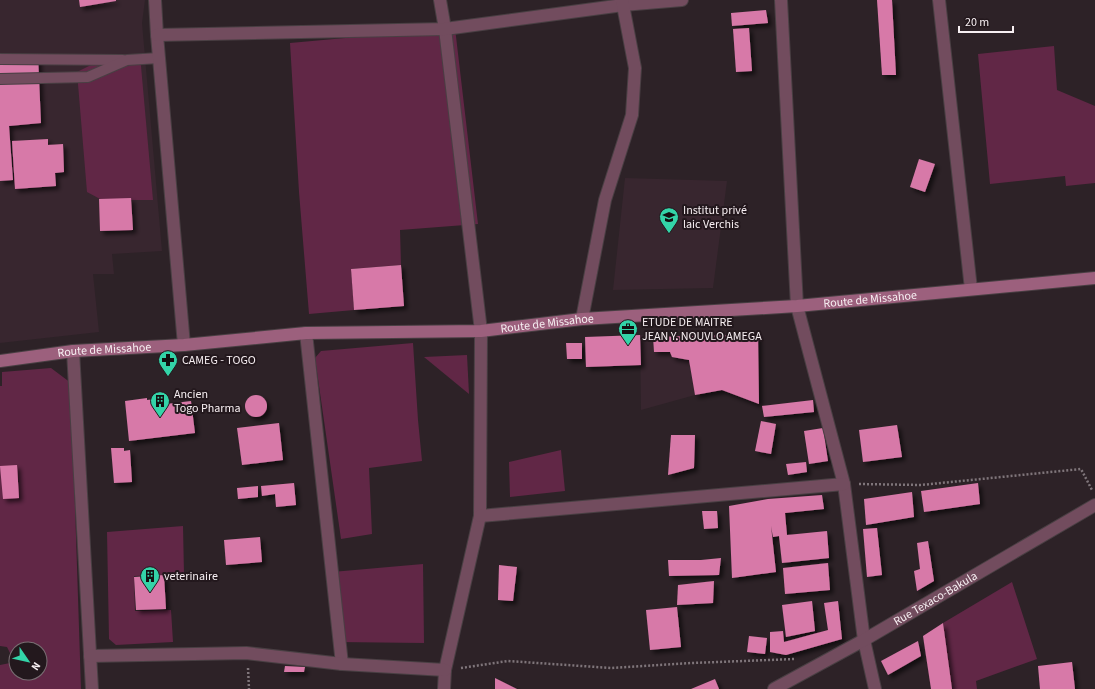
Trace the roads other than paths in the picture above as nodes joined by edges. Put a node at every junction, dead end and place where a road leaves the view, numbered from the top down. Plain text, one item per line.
1 (155, 0) edge
2 (440, 0) edge
3 (682, 0) edge
4 (781, 0) edge
5 (939, 0) edge
6 (622, 3) edge
7 (445, 29) junction
8 (157, 35) junction
9 (159, 58) junction
10 (0, 59) edge
11 (127, 60) junction
12 (0, 79) edge
13 (1095, 278) edge
14 (971, 289) junction
15 (797, 306) junction
16 (582, 319) junction
17 (481, 331) junction
18 (306, 333) junction
19 (184, 345) junction
20 (72, 351) junction
21 (0, 361) edge
22 (844, 484) junction
23 (1094, 500) edge
24 (480, 516) junction
25 (864, 640) junction
26 (90, 656) junction
27 (342, 664) junction
28 (445, 670) junction
29 (92, 689) edge
30 (444, 689) edge
31 (774, 689) edge
32 (874, 689) edge

1 - 8 street
2 - 7 street
3 - 6 street
4 - 15 street
5 - 14 street
6 - 7 street
6 - 16 street
7 - 8 street
7 - 17 street
8 - 9 street
9 - 11 lane
9 - 19 street
10 - 11 lane
11 - 12 lane
13 - 14 main road, Route de Missahoe
14 - 15 main road, Route de Missahoe
15 - 16 main road, Route de Missahoe
15 - 22 street
16 - 17 main road, Route de Missahoe
17 - 18 main road, Route de Missahoe
17 - 24 street
18 - 19 main road, Route de Missahoe
18 - 27 street
19 - 20 main road, Route de Missahoe
20 - 21 main road, Route de Missahoe
20 - 26 street
22 - 24 street
22 - 25 street
23 - 25 street, Rue Texaco-Bakula
24 - 28 street
25 - 31 street, Rue Texaco-Bakula
25 - 32 street
26 - 27 street
26 - 29 street
27 - 28 street
28 - 30 street

